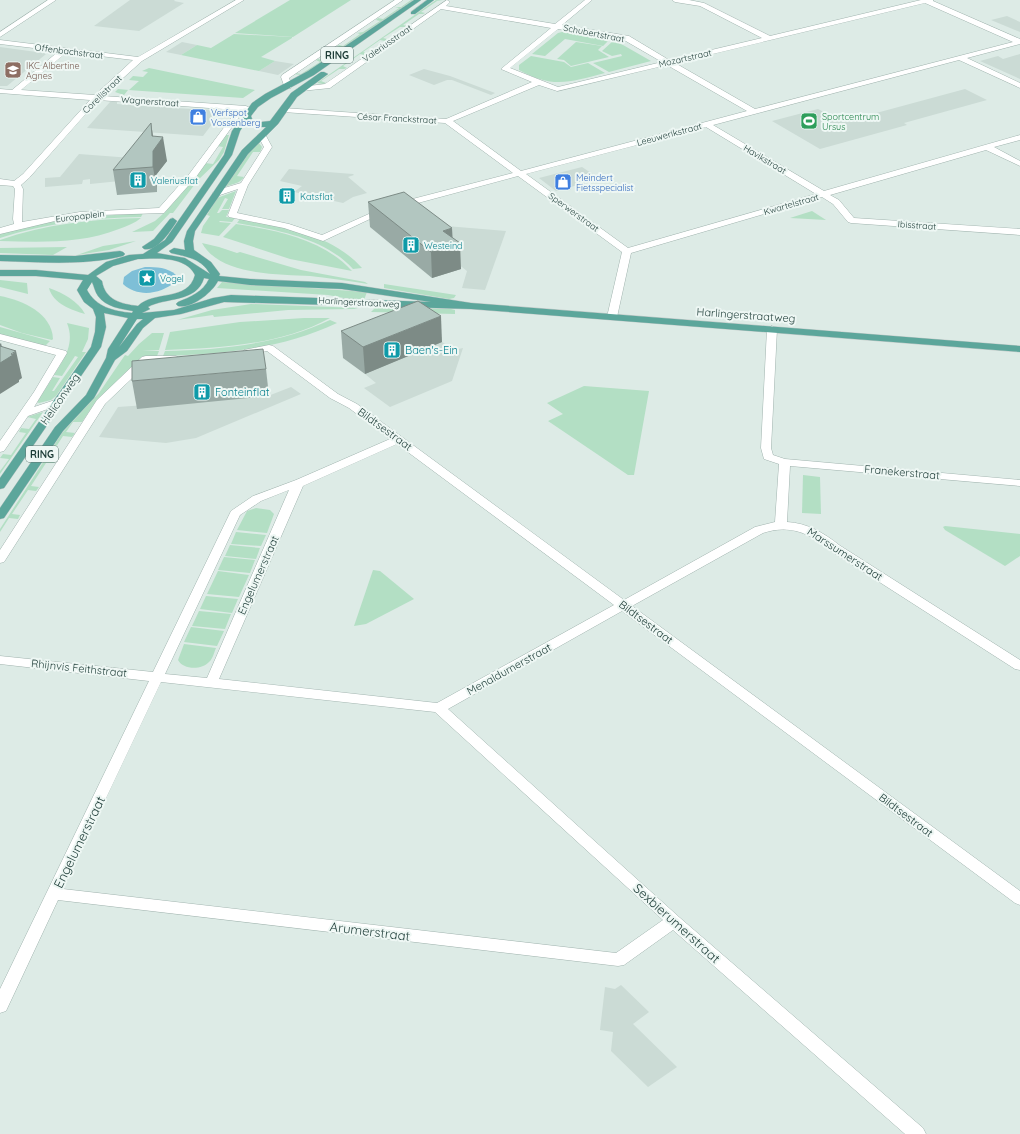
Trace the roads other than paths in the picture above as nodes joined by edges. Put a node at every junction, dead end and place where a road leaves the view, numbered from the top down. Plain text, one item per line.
1 (53, 0) edge
2 (241, 0) edge
3 (400, 0) edge
4 (418, 0) edge
5 (432, 0) edge
6 (449, 0) edge
7 (589, 0) edge
8 (675, 0) edge
9 (927, 0) edge
10 (440, 7) junction
11 (558, 27) junction
12 (0, 35) edge
13 (770, 39) junction
14 (0, 42) edge
15 (1020, 42) edge
16 (65, 50) junction
17 (960, 58) junction
18 (139, 60) junction
19 (667, 62) junction
20 (539, 82) junction
21 (288, 86) junction
22 (1020, 86) edge
23 (302, 90) junction
24 (0, 91) edge
25 (14, 92) junction
26 (96, 98) junction
27 (260, 101) junction
28 (281, 105) junction
29 (242, 108) junction
30 (250, 112) junction
31 (754, 112) junction
32 (447, 121) junction
33 (275, 122) junction
34 (706, 124) junction
35 (262, 136) junction
36 (1020, 137) edge
37 (987, 147) junction
38 (1020, 164) edge
39 (519, 174) junction
40 (0, 182) edge
41 (16, 184) junction
42 (244, 185) junction
43 (217, 193) junction
44 (824, 194) junction
45 (192, 208) junction
46 (19, 226) junction
47 (0, 231) edge
48 (1020, 232) edge
49 (158, 249) junction
50 (627, 251) junction
51 (136, 254) junction
52 (194, 255) junction
53 (0, 258) edge
54 (120, 260) junction
55 (0, 263) edge
56 (198, 271) junction
57 (0, 273) edge
58 (213, 273) junction
59 (20, 274) junction
60 (88, 278) junction
61 (82, 290) junction
62 (196, 297) junction
63 (247, 298) junction
64 (172, 306) junction
65 (471, 306) junction
66 (97, 307) junction
67 (137, 312) junction
68 (151, 316) junction
69 (612, 317) junction
70 (772, 329) junction
71 (0, 337) edge
72 (1020, 349) edge
73 (241, 354) edge
74 (111, 358) junction
75 (184, 358) edge
76 (58, 402) junction
77 (24, 414) junction
78 (398, 439) junction
79 (0, 448) edge
80 (785, 462) junction
81 (298, 483) junction
82 (1020, 483) edge
83 (0, 486) edge
84 (0, 516) edge
85 (781, 524) junction
86 (0, 559) edge
87 (624, 606) junction
88 (0, 660) edge
89 (1020, 666) edge
90 (157, 677) junction
91 (211, 682) junction
92 (439, 708) junction
93 (54, 894) junction
94 (1020, 899) edge
95 (674, 921) junction
96 (0, 1006) edge
97 (917, 1134) edge

1 - 12 street
2 - 18 street, Corellistraat
3 - 21 street
4 - 21 main road, Valeriusstraat / RING
5 - 23 main road, Valeriusstraat / RING
6 - 10 street, Valeriusstraat
7 - 11 street
8 - 13 street
9 - 13 street, Mozartstraat
9 - 15 street
10 - 11 street, Schubertstraat
10 - 23 street, Valeriusstraat
11 - 19 street, Schubertstraat
11 - 20 street, Mozartstraat
13 - 19 street, Mozartstraat
14 - 16 street, Offenbachstraat
15 - 17 street, Leeuwerikstraat
16 - 18 street, Offenbachstraat
16 - 25 street
17 - 22 street
17 - 31 street, Leeuwerikstraat
18 - 26 street, Corellistraat
19 - 20 street, Mozartstraat
19 - 31 street, Schubertstraat
20 - 32 street
21 - 27 main road, Valeriusstraat / RING
23 - 28 main road, Valeriusstraat / RING
24 - 25 street, Wagnerstraat
25 - 26 street, Wagnerstraat
26 - 29 street, Wagnerstraat
26 - 41 street, Corellistraat
27 - 28 main road
27 - 30 main road, Valeriusstraat / RING
28 - 32 street, César Franckstraat
28 - 33 main road, Valeriusstraat / RING
29 - 30 street, Wagnerstraat
29 - 46 street, Europaplein
30 - 33 main road
30 - 45 main road, Valeriusstraat / RING
31 - 34 street, Leeuwerikstraat
32 - 39 street, César Franckstraat
33 - 35 main road, Valeriusstraat / RING
34 - 39 street, Leeuwerikstraat
34 - 44 street, Havikstraat
35 - 42 street
35 - 43 main road, Valeriusstraat / RING
36 - 37 street, Kwartelstraat
37 - 38 street
37 - 44 street, Kwartelstraat
39 - 42 street, Leeuwerikstraat
39 - 50 street, Sperwerstraat
40 - 41 street
41 - 46 street
42 - 43 street
43 - 52 main road, Valeriusstraat
44 - 48 street, Ibisstraat
44 - 50 street, Kwartelstraat
45 - 49 main road, Valeriusstraat
45 - 51 main road, Valeriusstraat
46 - 47 street, Europaplein
49 - 51 main road
49 - 52 main road
50 - 69 street
51 - 53 main road
51 - 54 main road
51 - 56 main road
52 - 58 main road
54 - 55 main road
54 - 60 main road
56 - 58 main road
56 - 67 main road
57 - 59 main road
58 - 62 main road
58 - 65 main road, Harlingerstraatweg
59 - 60 main road
59 - 61 main road
60 - 61 main road
60 - 67 main road
61 - 66 main road
62 - 63 main road, Harlingerstraatweg
62 - 64 main road
63 - 65 main road, Harlingerstraatweg
63 - 68 main road, Harlingerstraatweg
64 - 67 main road
64 - 68 main road
65 - 69 main road, Harlingerstraatweg
66 - 67 main road
66 - 76 main road, Heliconweg / RING
67 - 68 main road
67 - 74 main road, Heliconweg
68 - 74 main road, Heliconweg
69 - 70 main road, Harlingerstraatweg
70 - 72 main road, Harlingerstraatweg
70 - 80 street
71 - 77 street
73 - 78 street, Bildtsestraat
74 - 84 main road, Heliconweg / RING
75 - 86 street
76 - 77 street
76 - 83 main road, Heliconweg / RING
77 - 79 street, Heliconweg
78 - 81 street, Engelumerstraat
78 - 87 street, Bildtsestraat
80 - 82 street, Franekerstraat
80 - 85 street
81 - 90 street, Engelumerstraat
81 - 91 street, Engelumerstraat
85 - 87 street, Menaldumerstraat
85 - 89 street, Marssumerstraat
87 - 92 street, Menaldumerstraat
87 - 94 street, Bildtsestraat
88 - 90 street, Rhijnvis Feithstraat
90 - 91 street
90 - 93 street, Engelumerstraat
91 - 92 street
92 - 95 street, Sexbierumerstraat
93 - 95 street, Arumerstraat
93 - 96 street, Engelumerstraat
95 - 97 street, Sexbierumerstraat

